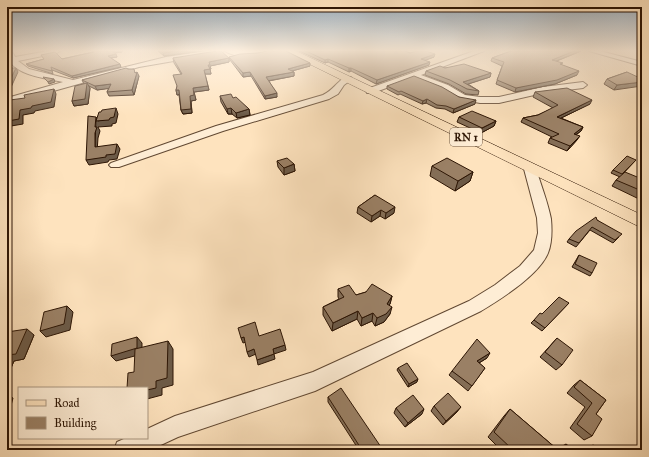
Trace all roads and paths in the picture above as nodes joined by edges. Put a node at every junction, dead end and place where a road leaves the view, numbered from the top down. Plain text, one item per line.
1 (29, 72) edge
2 (114, 72) edge
3 (333, 72) edge
4 (421, 72) edge
5 (414, 75) junction
6 (348, 80) junction
7 (73, 82) junction
8 (583, 84) dead end
9 (370, 90) junction
10 (7, 101) edge
11 (115, 165) dead end
12 (530, 169) junction
13 (642, 222) edge
14 (124, 450) edge

1 - 7 street
2 - 7 street
3 - 6 main road, RN 1
4 - 5 street
5 - 8 street
5 - 9 street
6 - 9 main road, RN 1
6 - 11 street
7 - 10 street
9 - 12 main road, RN 1
12 - 13 main road, RN 1
12 - 14 street

